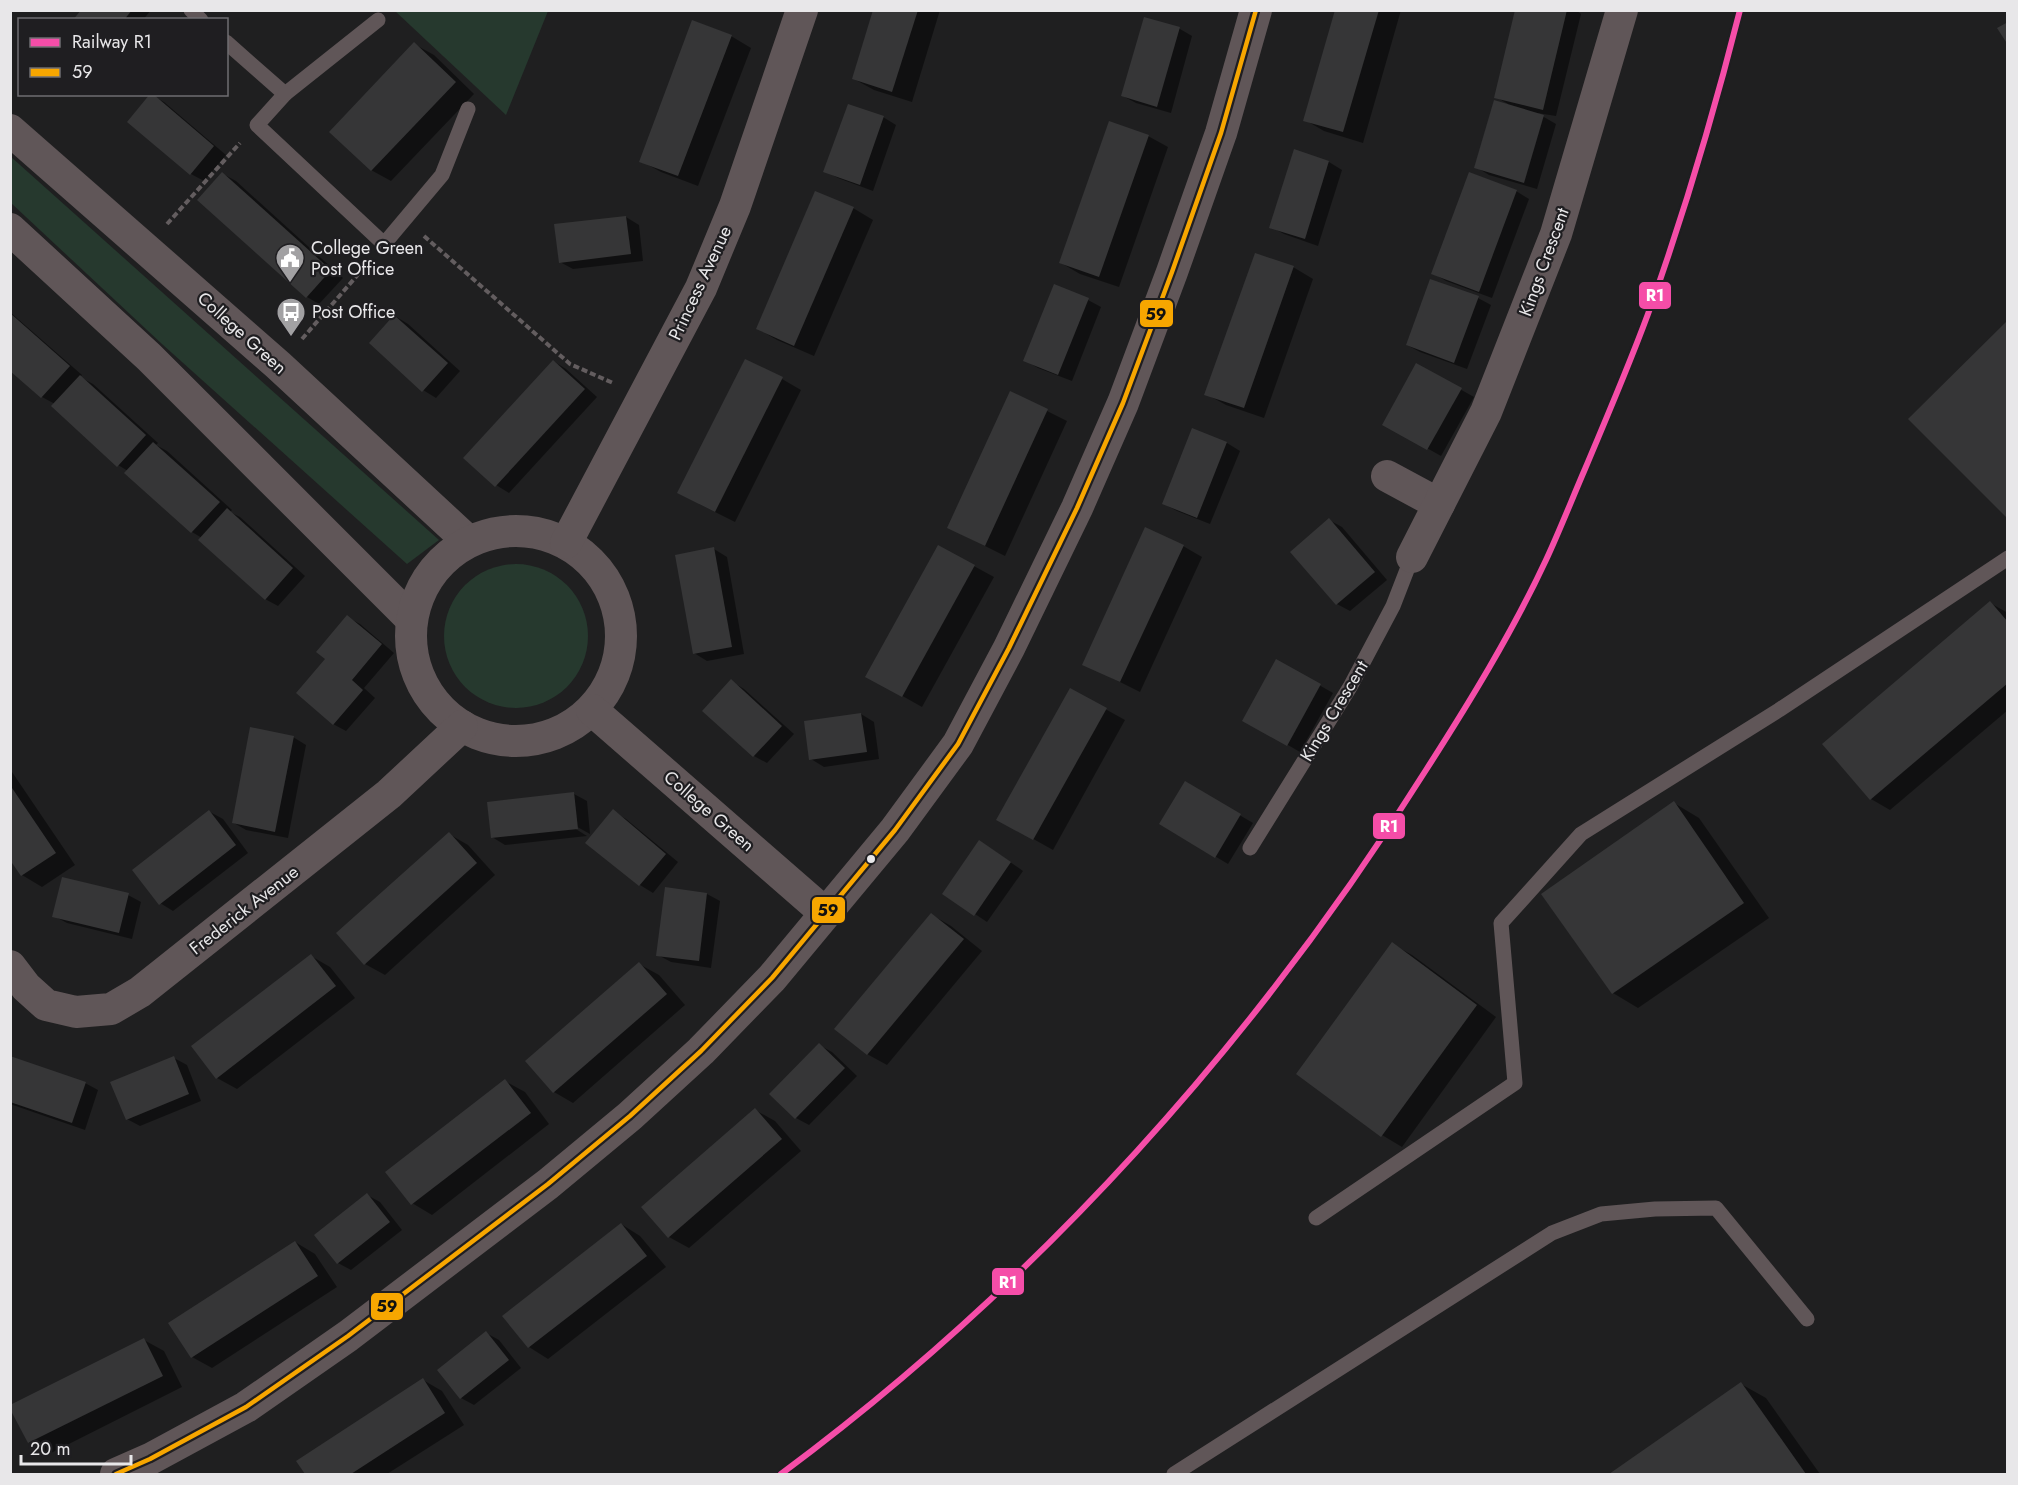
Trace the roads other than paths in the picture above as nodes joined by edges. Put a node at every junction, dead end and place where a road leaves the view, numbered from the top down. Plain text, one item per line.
1 (802, 10) edge
2 (1256, 10) edge
3 (1622, 10) edge
4 (378, 20) dead end
5 (228, 44) edge
6 (285, 94) junction
7 (468, 109) dead end
8 (10, 130) edge
9 (10, 229) edge
10 (1386, 476) dead end
11 (1439, 504) junction
12 (468, 541) junction
13 (566, 543) junction
14 (1412, 557) joint
15 (2007, 558) edge
16 (411, 619) junction
17 (592, 710) junction
18 (462, 726) junction
19 (1250, 848) dead end
20 (825, 913) junction
21 (10, 966) edge
22 (1316, 1218) dead end
23 (1807, 1319) dead end
24 (116, 1474) edge
25 (1174, 1474) edge

1 - 13 street, Princess Avenue
2 - 20 street
3 - 11 street, Kings Crescent
4 - 6 lane
5 - 6 lane
6 - 7 lane
8 - 12 street, College Green
9 - 16 street
10 - 11 street
11 - 14 street, Kings Crescent
12 - 13 street
12 - 16 street
13 - 17 street
14 - 19 lane, Kings Crescent
15 - 22 lane
16 - 18 street
17 - 18 street
17 - 20 street, College Green
18 - 21 street, Frederick Avenue
20 - 24 street
23 - 25 lane

